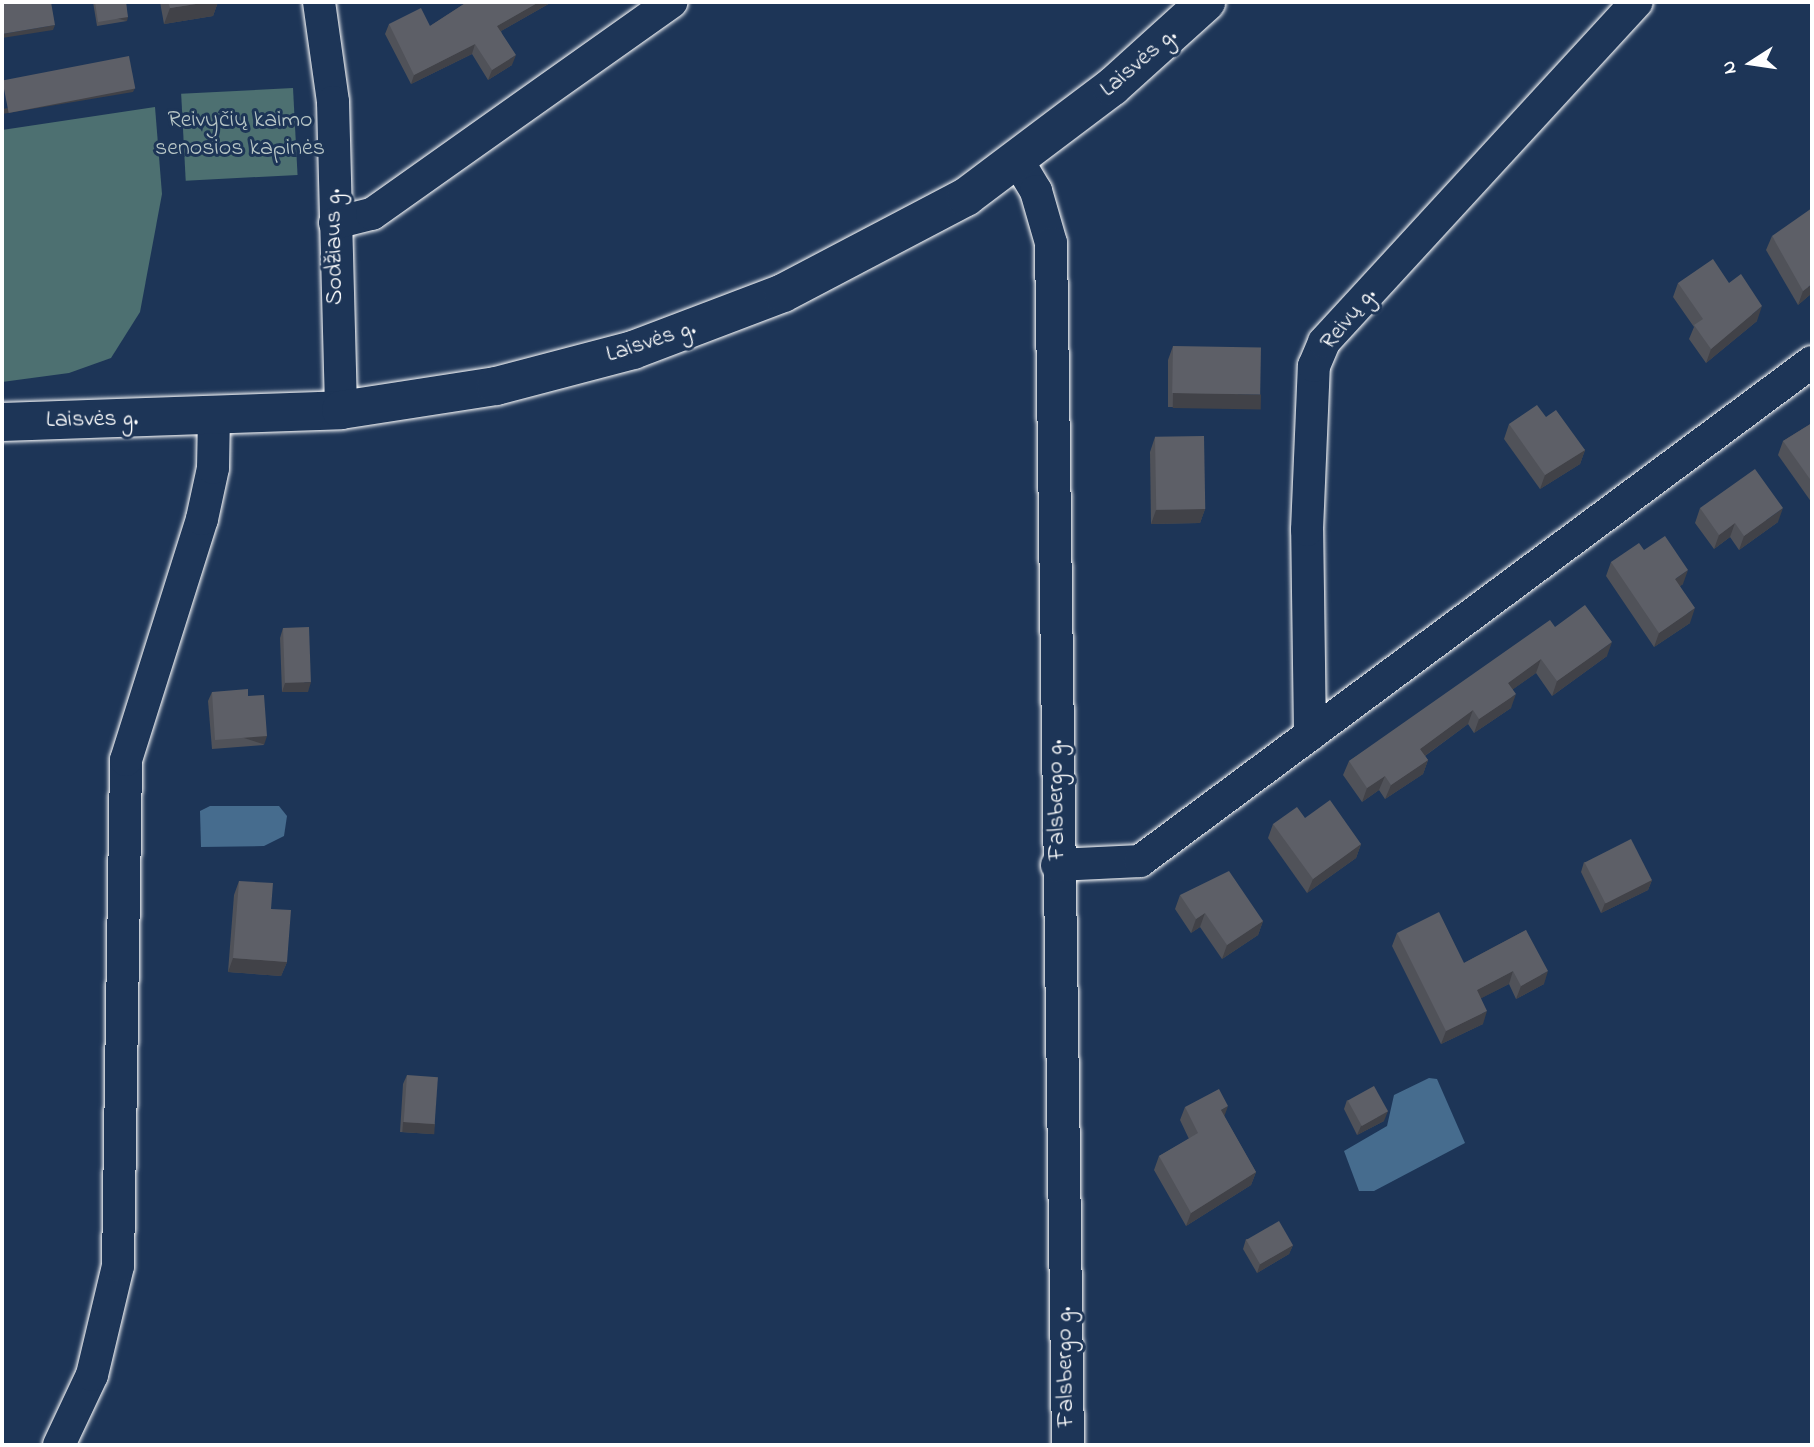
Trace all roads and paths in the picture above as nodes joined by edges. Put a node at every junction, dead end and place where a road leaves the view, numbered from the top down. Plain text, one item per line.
1 (319, 2) edge
2 (671, 2) edge
3 (1206, 2) edge
4 (1637, 2) edge
5 (1018, 161) junction
6 (335, 223) junction
7 (1812, 362) edge
8 (341, 410) junction
9 (214, 418) junction
10 (2, 422) edge
11 (1310, 735) junction
12 (1057, 865) junction
13 (60, 1445) edge
14 (1068, 1445) edge

1 - 6 street, Sodžiaus g.
2 - 6 street
3 - 5 main road, Laisvės g.
4 - 11 street, Reivų g.
5 - 8 main road, Laisvės g.
5 - 12 street, Falsbergo g.
6 - 8 street, Sodžiaus g.
7 - 11 street
8 - 9 main road, Laisvės g.
9 - 10 main road, Laisvės g.
9 - 13 street
11 - 12 street
12 - 14 street, Falsbergo g.

